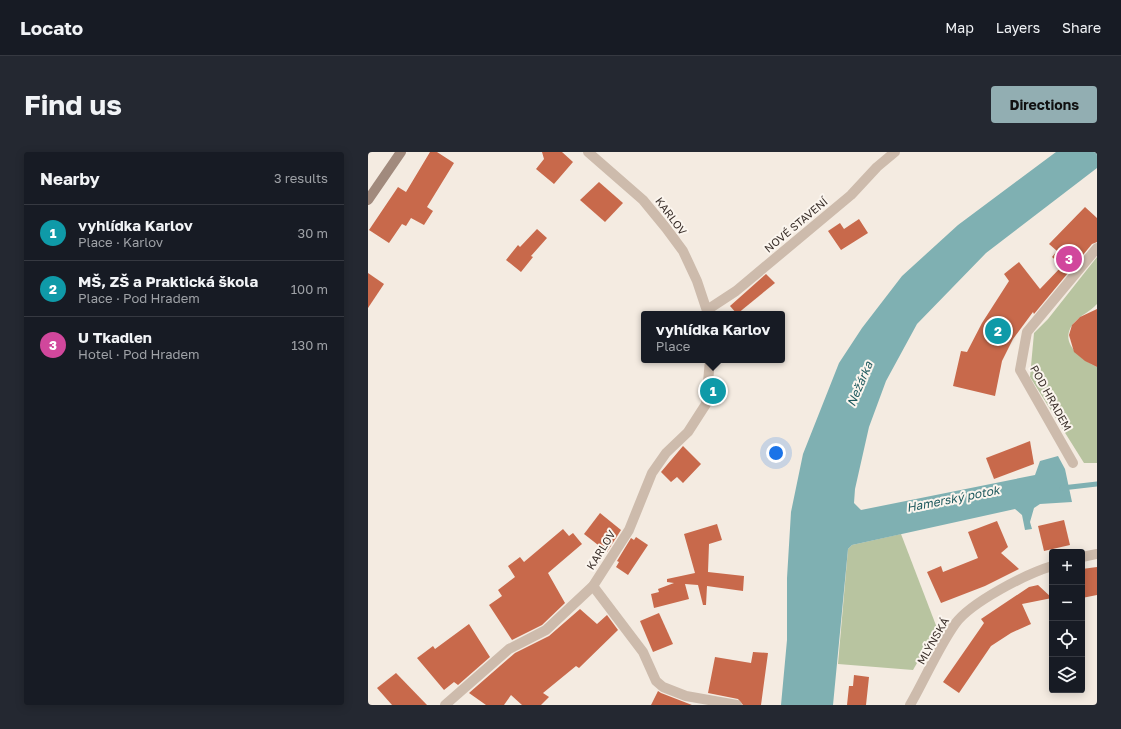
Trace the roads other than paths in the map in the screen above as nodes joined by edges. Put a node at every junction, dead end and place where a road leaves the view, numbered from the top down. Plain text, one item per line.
1 (401, 152) edge
2 (588, 152) edge
3 (895, 152) edge
4 (368, 200) edge
5 (1097, 248) edge
6 (708, 311) edge
7 (709, 311) edge
8 (710, 363) edge
9 (1073, 463) dead end
10 (1097, 554) edge
11 (1085, 556) edge
12 (1049, 567) edge
13 (593, 586) junction
14 (445, 705) edge
15 (737, 705) edge
16 (910, 705) edge

1 - 4 street
2 - 6 street, KARLOV
3 - 7 street, NOVÉ STAVENÍ
5 - 9 street, POD HRADEM
8 - 13 street, KARLOV
10 - 11 street
12 - 16 street, MLÝNSKÁ
13 - 14 street, KARLOV
13 - 15 street

